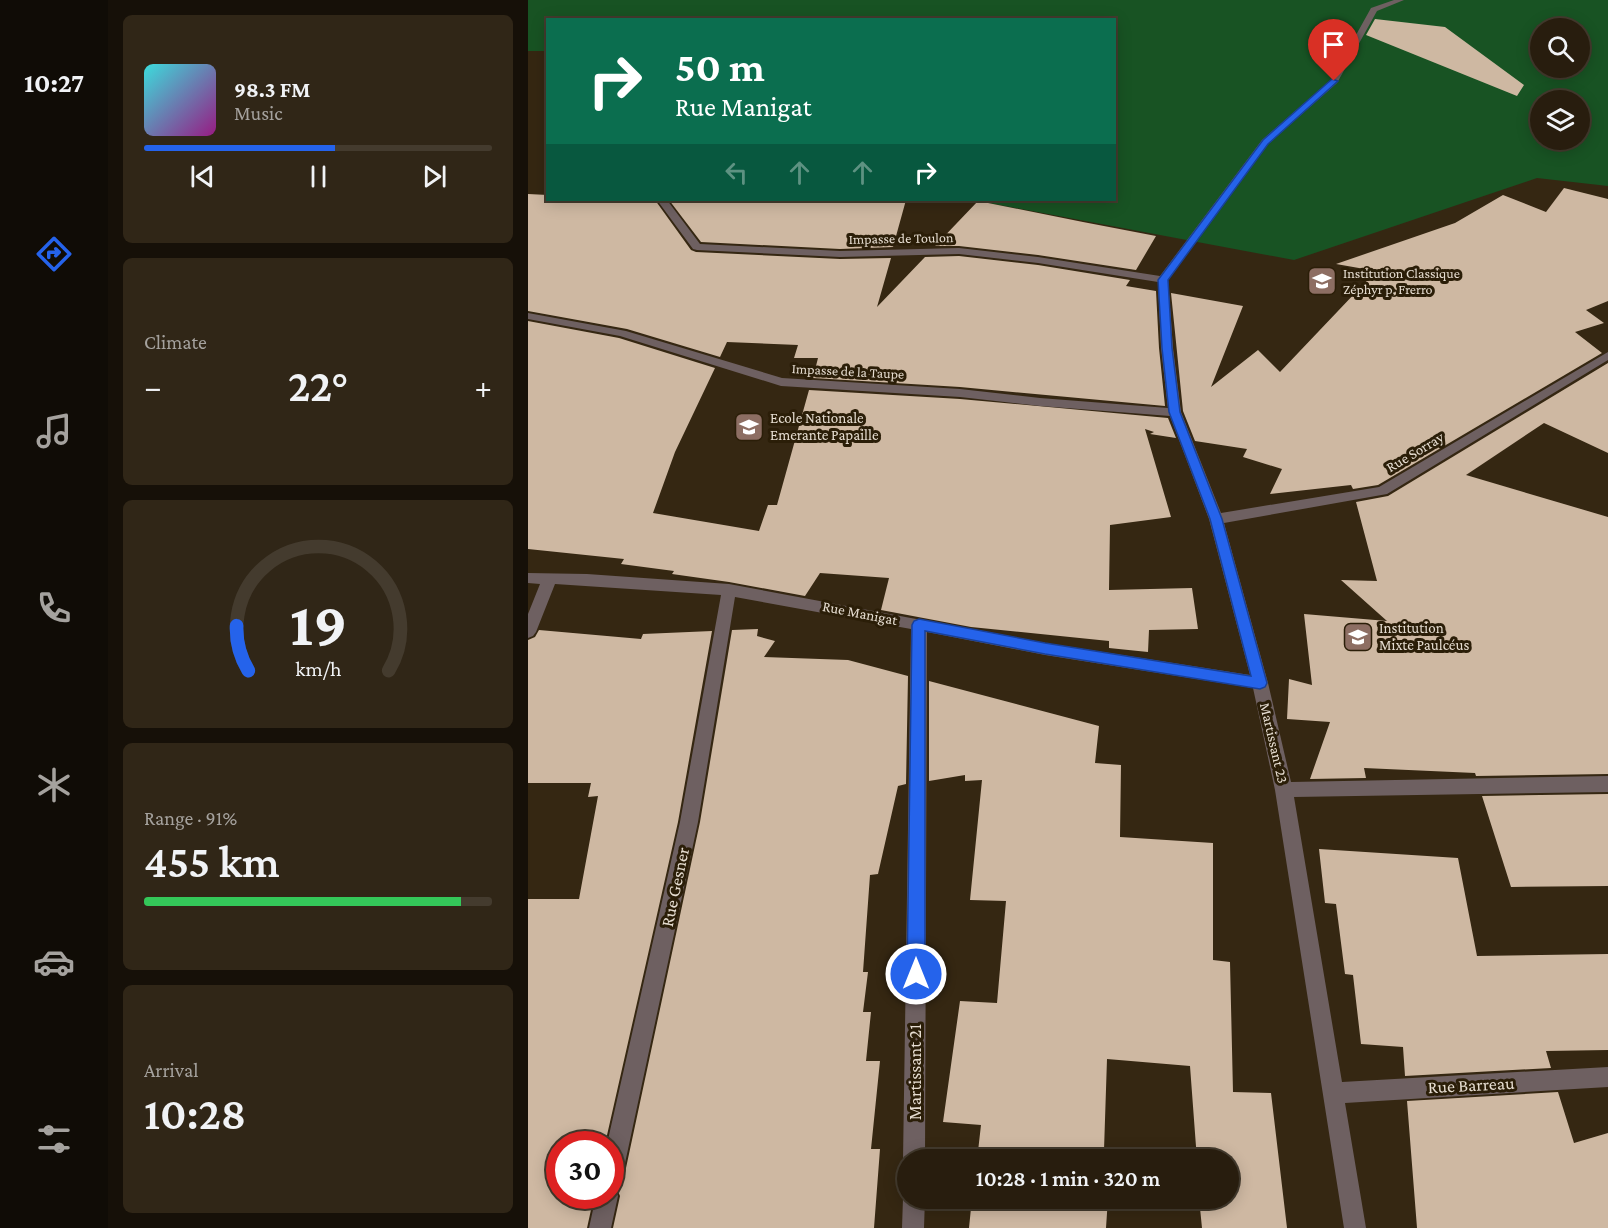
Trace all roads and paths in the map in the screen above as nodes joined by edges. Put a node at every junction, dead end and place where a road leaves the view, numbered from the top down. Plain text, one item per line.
1 (1400, 0) edge
2 (663, 201) edge
3 (1163, 280) junction
4 (528, 316) edge
5 (1608, 354) edge
6 (1175, 412) junction
7 (1216, 519) junction
8 (550, 578) junction
9 (528, 579) edge
10 (729, 590) junction
11 (919, 625) junction
12 (528, 632) edge
13 (1260, 683) junction
14 (1608, 784) edge
15 (1284, 790) junction
16 (1608, 1077) edge
17 (1333, 1093) junction
18 (621, 1131) edge
19 (914, 1149) edge
20 (605, 1209) edge
21 (914, 1209) edge
22 (600, 1228) edge
23 (913, 1228) edge
24 (1355, 1228) edge

1 - 3 street
2 - 3 street, Impasse de Toulon
3 - 6 street, Martissant 23
4 - 6 street, Impasse de la Taupe
5 - 7 street, Rue Sorray
6 - 7 street, Martissant 23
7 - 13 street, Martissant 23
8 - 9 street, Rue Manigat
8 - 10 street, Rue Manigat
8 - 12 street
10 - 11 street, Rue Manigat
10 - 18 street, Rue Gesner
11 - 13 street, Rue Manigat
11 - 19 street, Martissant 21
13 - 15 street, Martissant 23
14 - 15 street
15 - 17 street, Martissant 23
16 - 17 street, Rue Barreau
17 - 24 street, Martissant 23
20 - 22 street
21 - 23 street

